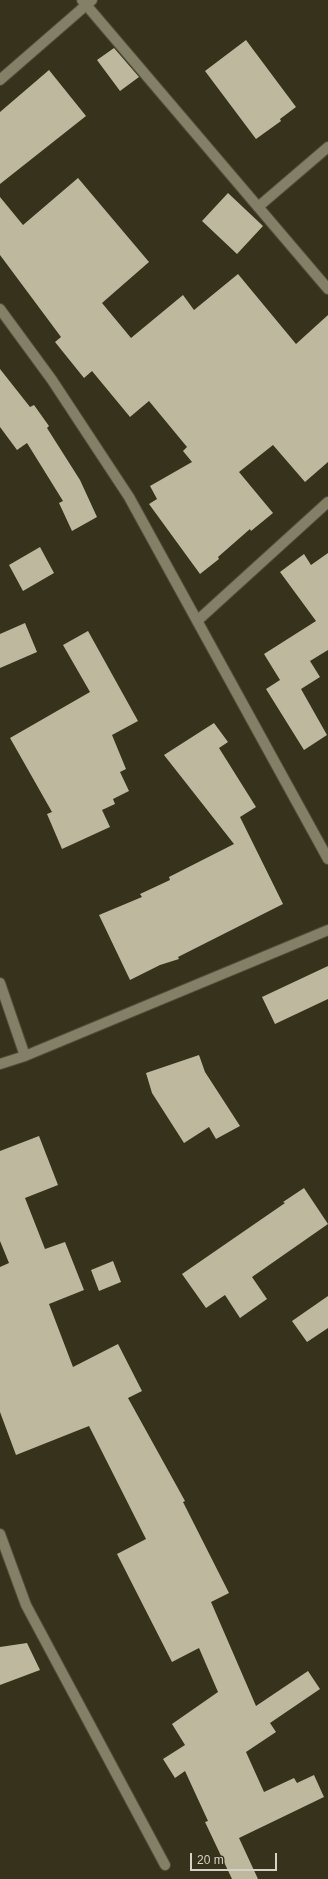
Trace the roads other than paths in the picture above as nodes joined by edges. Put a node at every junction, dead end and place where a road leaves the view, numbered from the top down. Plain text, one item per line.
1 (87, 2) edge
2 (0, 80) edge
3 (328, 147) edge
4 (258, 207) junction
5 (328, 289) edge
6 (0, 308) edge
7 (328, 502) edge
8 (197, 621) junction
9 (328, 859) edge
10 (328, 930) edge
11 (0, 983) edge
12 (24, 1056) junction
13 (0, 1064) edge
14 (0, 1534) edge
15 (165, 1865) dead end

1 - 2 street
1 - 4 street
3 - 4 street
4 - 5 street
6 - 8 street
7 - 8 street
8 - 9 street
10 - 12 street
11 - 12 street
12 - 13 street
14 - 15 street

